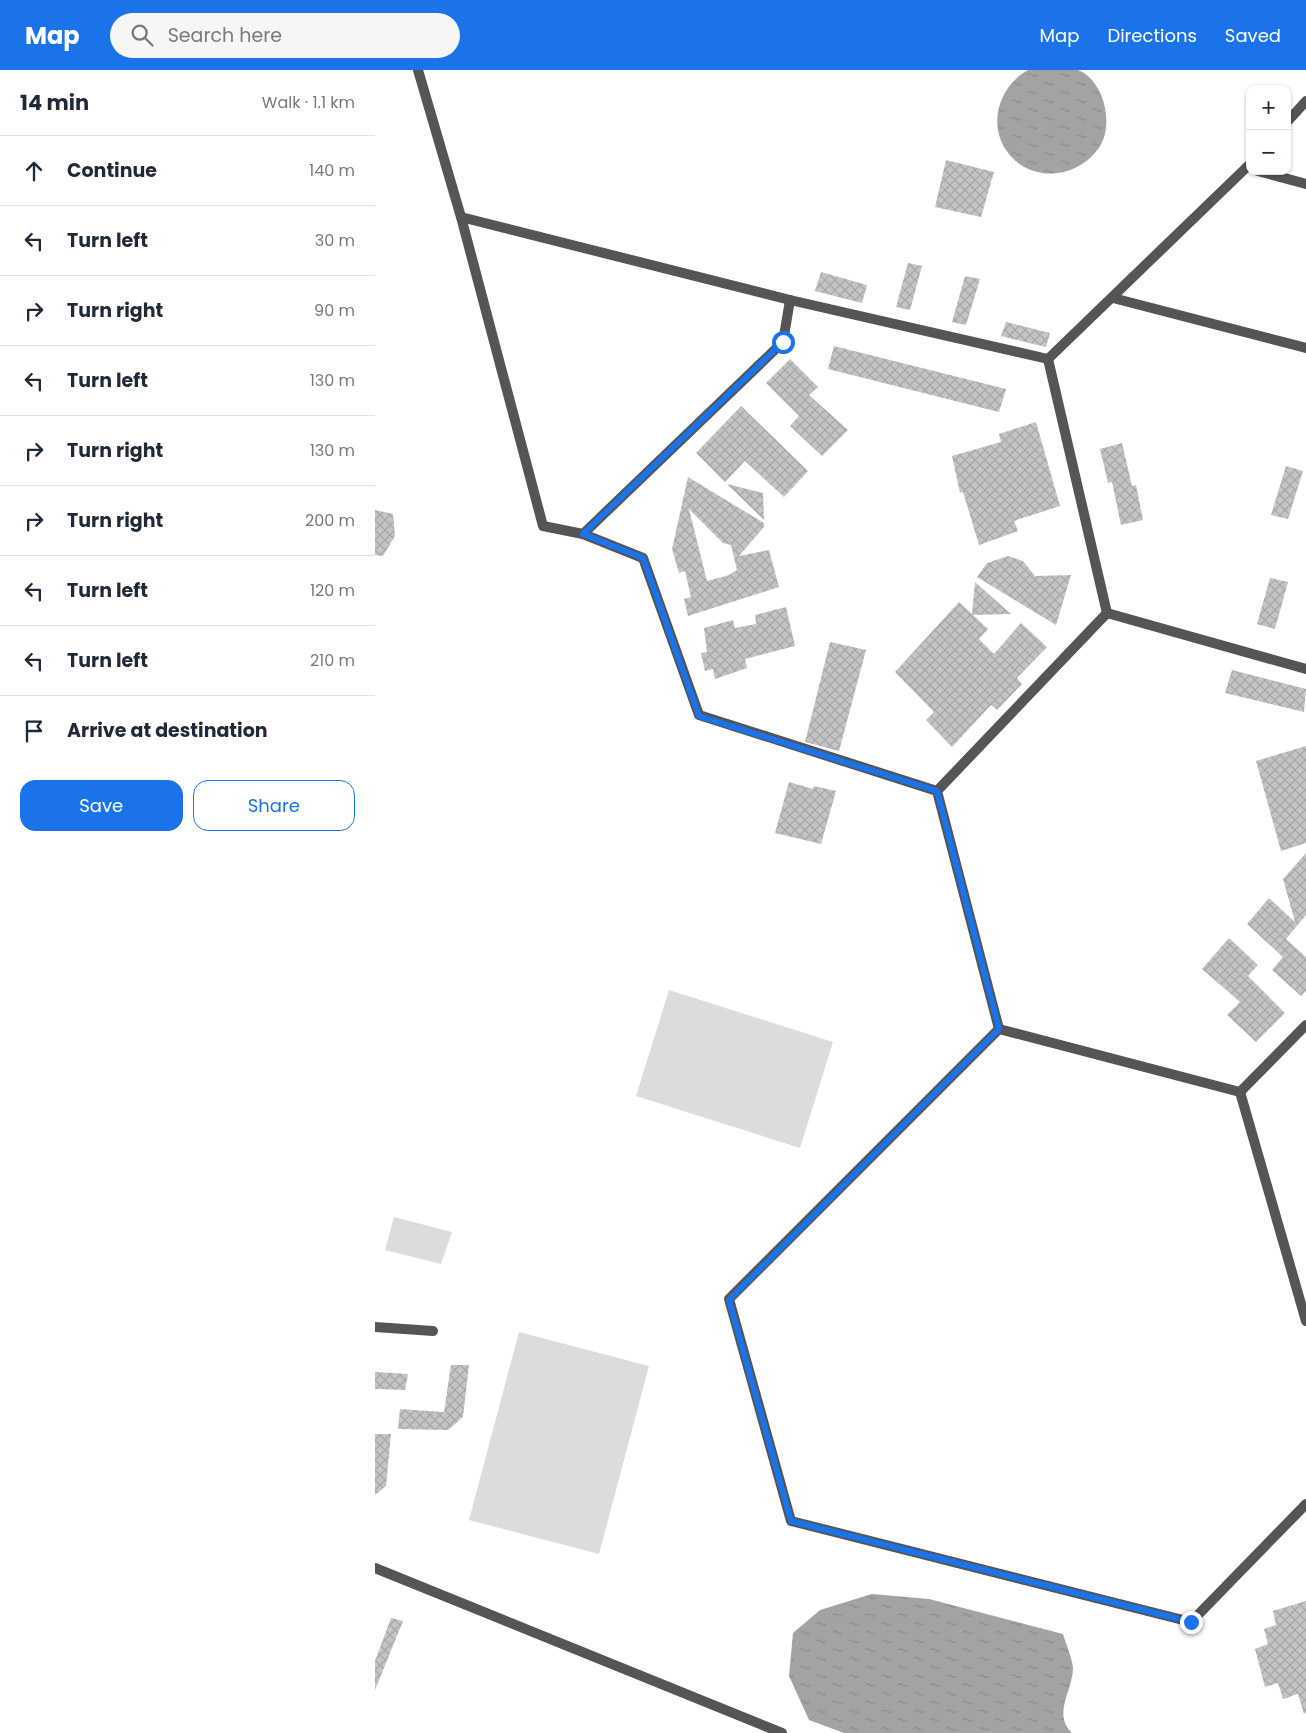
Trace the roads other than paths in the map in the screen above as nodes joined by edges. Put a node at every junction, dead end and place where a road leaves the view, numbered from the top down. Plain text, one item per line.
1 (418, 70) edge
2 (1306, 101) edge
3 (1291, 118) edge
4 (1246, 169) edge
5 (1273, 175) edge
6 (1306, 184) edge
7 (461, 217) junction
8 (1113, 298) junction
9 (790, 300) junction
10 (1306, 348) edge
11 (1049, 359) junction
12 (583, 534) junction
13 (1107, 613) junction
14 (1306, 669) edge
15 (937, 791) junction
16 (1306, 1025) edge
17 (999, 1029) junction
18 (1239, 1092) junction
19 (1306, 1321) edge
20 (375, 1327) edge
21 (433, 1331) dead end
22 (1306, 1504) edge
23 (375, 1568) edge
24 (782, 1733) edge

1 - 7 street
2 - 3 street
4 - 8 street
5 - 6 street
7 - 9 street
7 - 12 street
8 - 10 street
8 - 11 street
9 - 11 street
9 - 12 street
11 - 13 street
12 - 15 street
13 - 14 street
13 - 15 street
15 - 17 street
16 - 18 street
17 - 18 street
17 - 22 street
18 - 19 street
20 - 21 street
23 - 24 street

